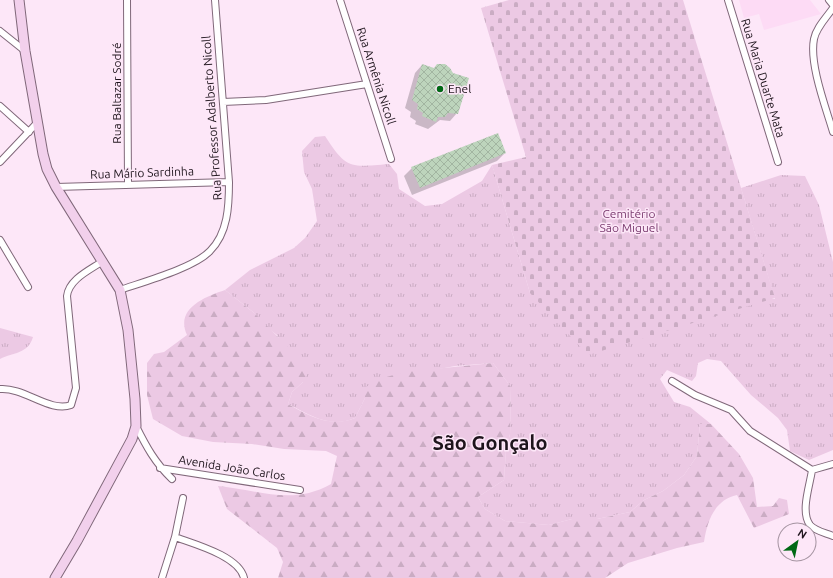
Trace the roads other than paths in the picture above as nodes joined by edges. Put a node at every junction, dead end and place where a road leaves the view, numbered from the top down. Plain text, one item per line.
1 (19, 0) edge
2 (127, 0) edge
3 (215, 0) edge
4 (340, 0) edge
5 (728, 0) edge
6 (829, 0) edge
7 (833, 5) edge
8 (833, 8) edge
9 (0, 31) edge
10 (25, 52) junction
11 (366, 84) junction
12 (223, 102) junction
13 (0, 106) edge
14 (36, 124) junction
15 (29, 132) junction
16 (833, 132) edge
17 (391, 159) dead end
18 (0, 162) edge
19 (778, 162) dead end
20 (229, 182) junction
21 (128, 185) junction
22 (56, 187) junction
23 (0, 240) edge
24 (103, 261) junction
25 (28, 287) dead end
26 (120, 290) junction
27 (672, 381) dead end
28 (0, 389) edge
29 (136, 426) junction
30 (833, 464) edge
31 (160, 468) junction
32 (812, 470) junction
33 (172, 479) dead end
34 (300, 490) dead end
35 (183, 498) dead end
36 (833, 536) edge
37 (175, 537) junction
38 (55, 578) edge
39 (162, 578) edge
40 (244, 578) edge

1 - 10 street
2 - 21 street, Rua Baltazar Sodré
3 - 12 street, Rua Professor Adalberto Nicoll
4 - 11 street, Rua Armênia Nicoll
5 - 19 street, Rua Maria Duarte Mata
6 - 7 street
8 - 16 street
9 - 10 street
10 - 14 street
11 - 12 street
11 - 17 street, Rua Armênia Nicoll
12 - 20 street, Rua Professor Adalberto Nicoll
13 - 15 street
14 - 15 street
14 - 22 street
15 - 18 street
20 - 21 street, Rua Mário Sardinha
20 - 26 street, Rua Professor Adalberto Nicoll
21 - 22 street, Rua Mário Sardinha
22 - 24 street
23 - 25 street
24 - 26 street
24 - 28 street
26 - 29 street
27 - 32 street
29 - 31 street
29 - 38 street
30 - 32 street
31 - 33 street
31 - 34 street, Avenida João Carlos
32 - 36 street
35 - 37 street
37 - 39 street
37 - 40 street

